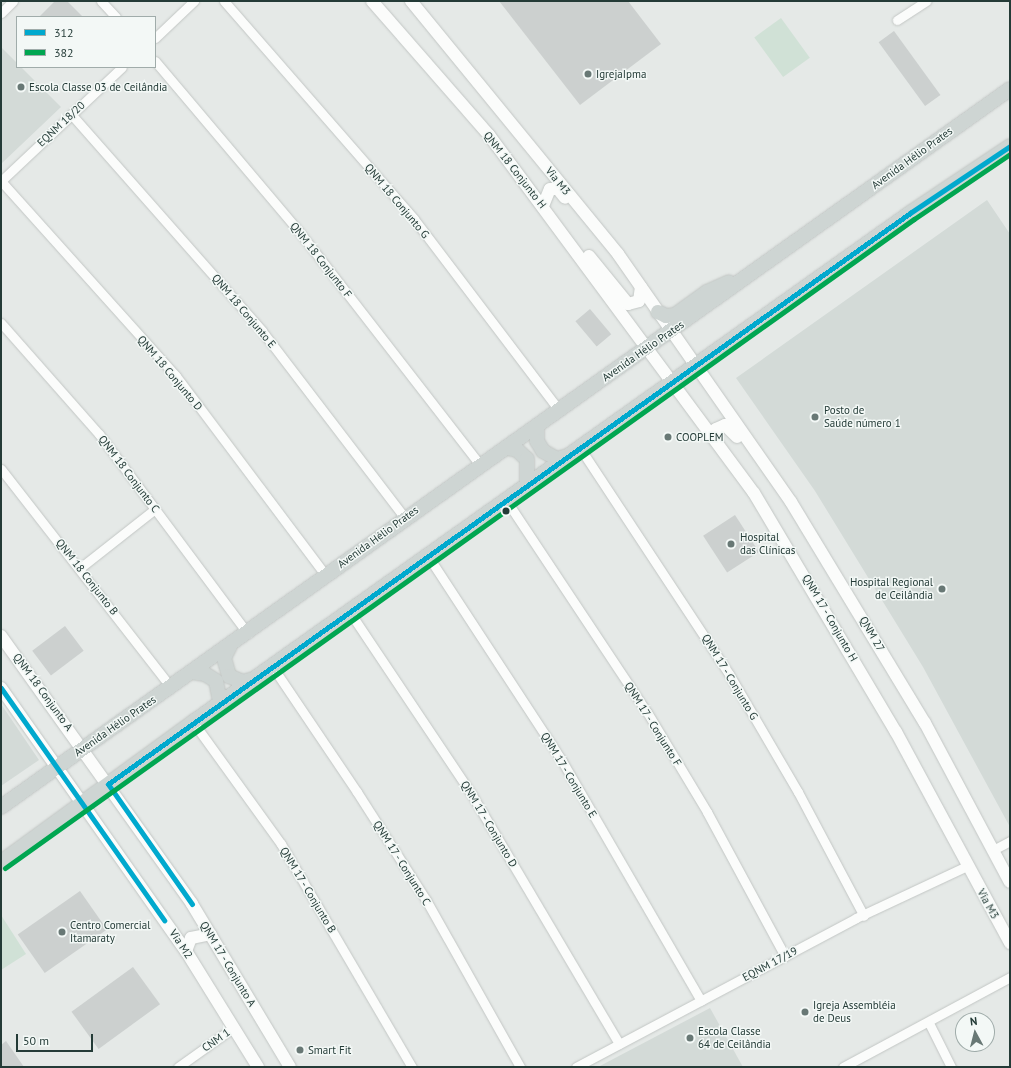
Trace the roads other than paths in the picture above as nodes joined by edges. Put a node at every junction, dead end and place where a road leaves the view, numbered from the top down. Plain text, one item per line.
1 (13, 1) edge
2 (101, 1) edge
3 (194, 1) edge
4 (224, 1) edge
5 (372, 1) edge
6 (411, 1) edge
7 (926, 1) edge
8 (1, 13) edge
9 (115, 16) edge
10 (897, 20) dead end
11 (156, 37) edge
12 (156, 62) edge
13 (121, 68) edge
14 (1010, 89) edge
15 (71, 114) junction
16 (1010, 140) edge
17 (1010, 146) edge
18 (997, 153) junction
19 (1, 181) edge
20 (543, 206) junction
21 (568, 238) junction
22 (618, 254) junction
23 (757, 270) junction
24 (641, 287) junction
25 (658, 312) junction
26 (1, 323) edge
27 (672, 330) junction
28 (647, 347) junction
29 (698, 366) junction
30 (674, 383) junction
31 (559, 410) junction
32 (537, 426) junction
33 (714, 437) junction
34 (507, 448) junction
35 (575, 452) junction
36 (480, 465) junction
37 (1, 468) edge
38 (527, 485) junction
39 (784, 492) junction
40 (506, 500) junction
41 (155, 509) junction
42 (405, 518) junction
43 (428, 556) junction
44 (80, 568) junction
45 (326, 576) junction
46 (349, 611) junction
47 (248, 634) junction
48 (3, 639) edge
49 (230, 646) junction
50 (1, 655) edge
51 (272, 666) junction
52 (192, 672) junction
53 (253, 679) junction
54 (171, 686) junction
55 (1, 688) edge
56 (220, 702) junction
57 (193, 722) junction
58 (83, 749) junction
59 (57, 767) junction
60 (108, 784) junction
61 (84, 802) junction
62 (1, 807) edge
63 (1010, 841) edge
64 (993, 850) junction
65 (1, 862) edge
66 (967, 866) junction
67 (1010, 882) edge
68 (864, 916) junction
69 (211, 934) junction
70 (1010, 943) edge
71 (186, 951) junction
72 (785, 956) junction
73 (1010, 977) edge
74 (701, 1001) junction
75 (929, 1023) junction
76 (234, 1027) junction
77 (619, 1044) junction
78 (178, 1067) edge
79 (258, 1067) edge
80 (290, 1067) edge
81 (412, 1067) edge
82 (520, 1067) edge
83 (576, 1067) edge
84 (844, 1067) edge
85 (951, 1067) edge

1 - 8 street
2 - 9 street
3 - 11 street
4 - 31 street, QNM 18 Conjunto G
5 - 20 main road, QNM 18 Conjunto H
6 - 22 main road, Via M3
7 - 10 street
12 - 36 street, QNM 18 Conjunto F
13 - 15 street, EQNM 18/20
14 - 23 main road, Avenida Hélio Prates
15 - 19 street, EQNM 18/20
15 - 42 street, QNM 18 Conjunto E
16 - 18 main road
17 - 18 main road
18 - 29 main road
19 - 45 street, QNM 18 Conjunto D
20 - 21 main road, QNM 18 Conjunto H
20 - 22 main road
21 - 24 main road
21 - 28 main road, QNM 18 Conjunto H
22 - 24 main road, Via M3
23 - 25 main road, Avenida Hélio Prates
23 - 27 main road, Avenida Hélio Prates
24 - 25 main road, Via M3
25 - 27 main road, Via M3
26 - 41 street, QNM 18 Conjunto C
27 - 28 main road, Avenida Hélio Prates
27 - 29 main road, Via M3
28 - 30 main road
28 - 31 main road, Avenida Hélio Prates
29 - 30 main road
29 - 39 main road, QNM 27
30 - 33 main road, QNM 17 - Conjunto H
30 - 35 main road
31 - 32 main road, Avenida Hélio Prates
32 - 34 main road, Avenida Hélio Prates
32 - 35 main road
33 - 39 main road
33 - 66 main road, QNM 17 - Conjunto H
34 - 36 main road, Avenida Hélio Prates
34 - 38 main road
35 - 38 main road
35 - 68 street, QNM 17 - Conjunto G
36 - 42 main road, Avenida Hélio Prates
37 - 44 street, QNM 18 Conjunto B
38 - 40 main road
39 - 64 main road, QNM 27
40 - 43 main road
40 - 72 street, QNM 17 - Conjunto F
41 - 44 street
41 - 47 street, QNM 18 Conjunto C
42 - 45 main road, Avenida Hélio Prates
43 - 46 main road
43 - 74 street, QNM 17 - Conjunto E
44 - 54 street, QNM 18 Conjunto B
45 - 47 main road, Avenida Hélio Prates
46 - 51 main road
46 - 77 street, QNM 17 - Conjunto D
47 - 49 main road, Avenida Hélio Prates
48 - 50 main road
48 - 58 main road, QNM 18 Conjunto A
49 - 52 main road, Avenida Hélio Prates
49 - 53 main road
51 - 53 main road
51 - 82 street, QNM 17 - Conjunto C
52 - 54 main road, Avenida Hélio Prates
52 - 56 main road
53 - 56 main road
54 - 58 main road, Avenida Hélio Prates
55 - 59 main road, Via M2
56 - 57 main road
57 - 60 main road
57 - 81 street, QNM 17 - Conjunto B
58 - 59 main road, Avenida Hélio Prates
58 - 60 main road
59 - 61 main road, Via M2
59 - 62 main road, Avenida Hélio Prates
60 - 61 main road
60 - 69 main road, QNM 17 - Conjunto A
61 - 65 main road
61 - 71 main road, Via M2
63 - 64 street
64 - 67 main road, QNM 27
66 - 68 street, EQNM 17/19
66 - 70 main road, Via M3
68 - 72 street, EQNM 17/19
69 - 71 main road
69 - 80 main road, QNM 17 - Conjunto A
71 - 76 main road, Via M2
72 - 74 street, EQNM 17/19
73 - 75 street
74 - 77 street, EQNM 17/19
75 - 84 street
75 - 85 street
76 - 78 street, CNM 1
76 - 79 main road, Via M2
77 - 83 street, EQNM 17/19

